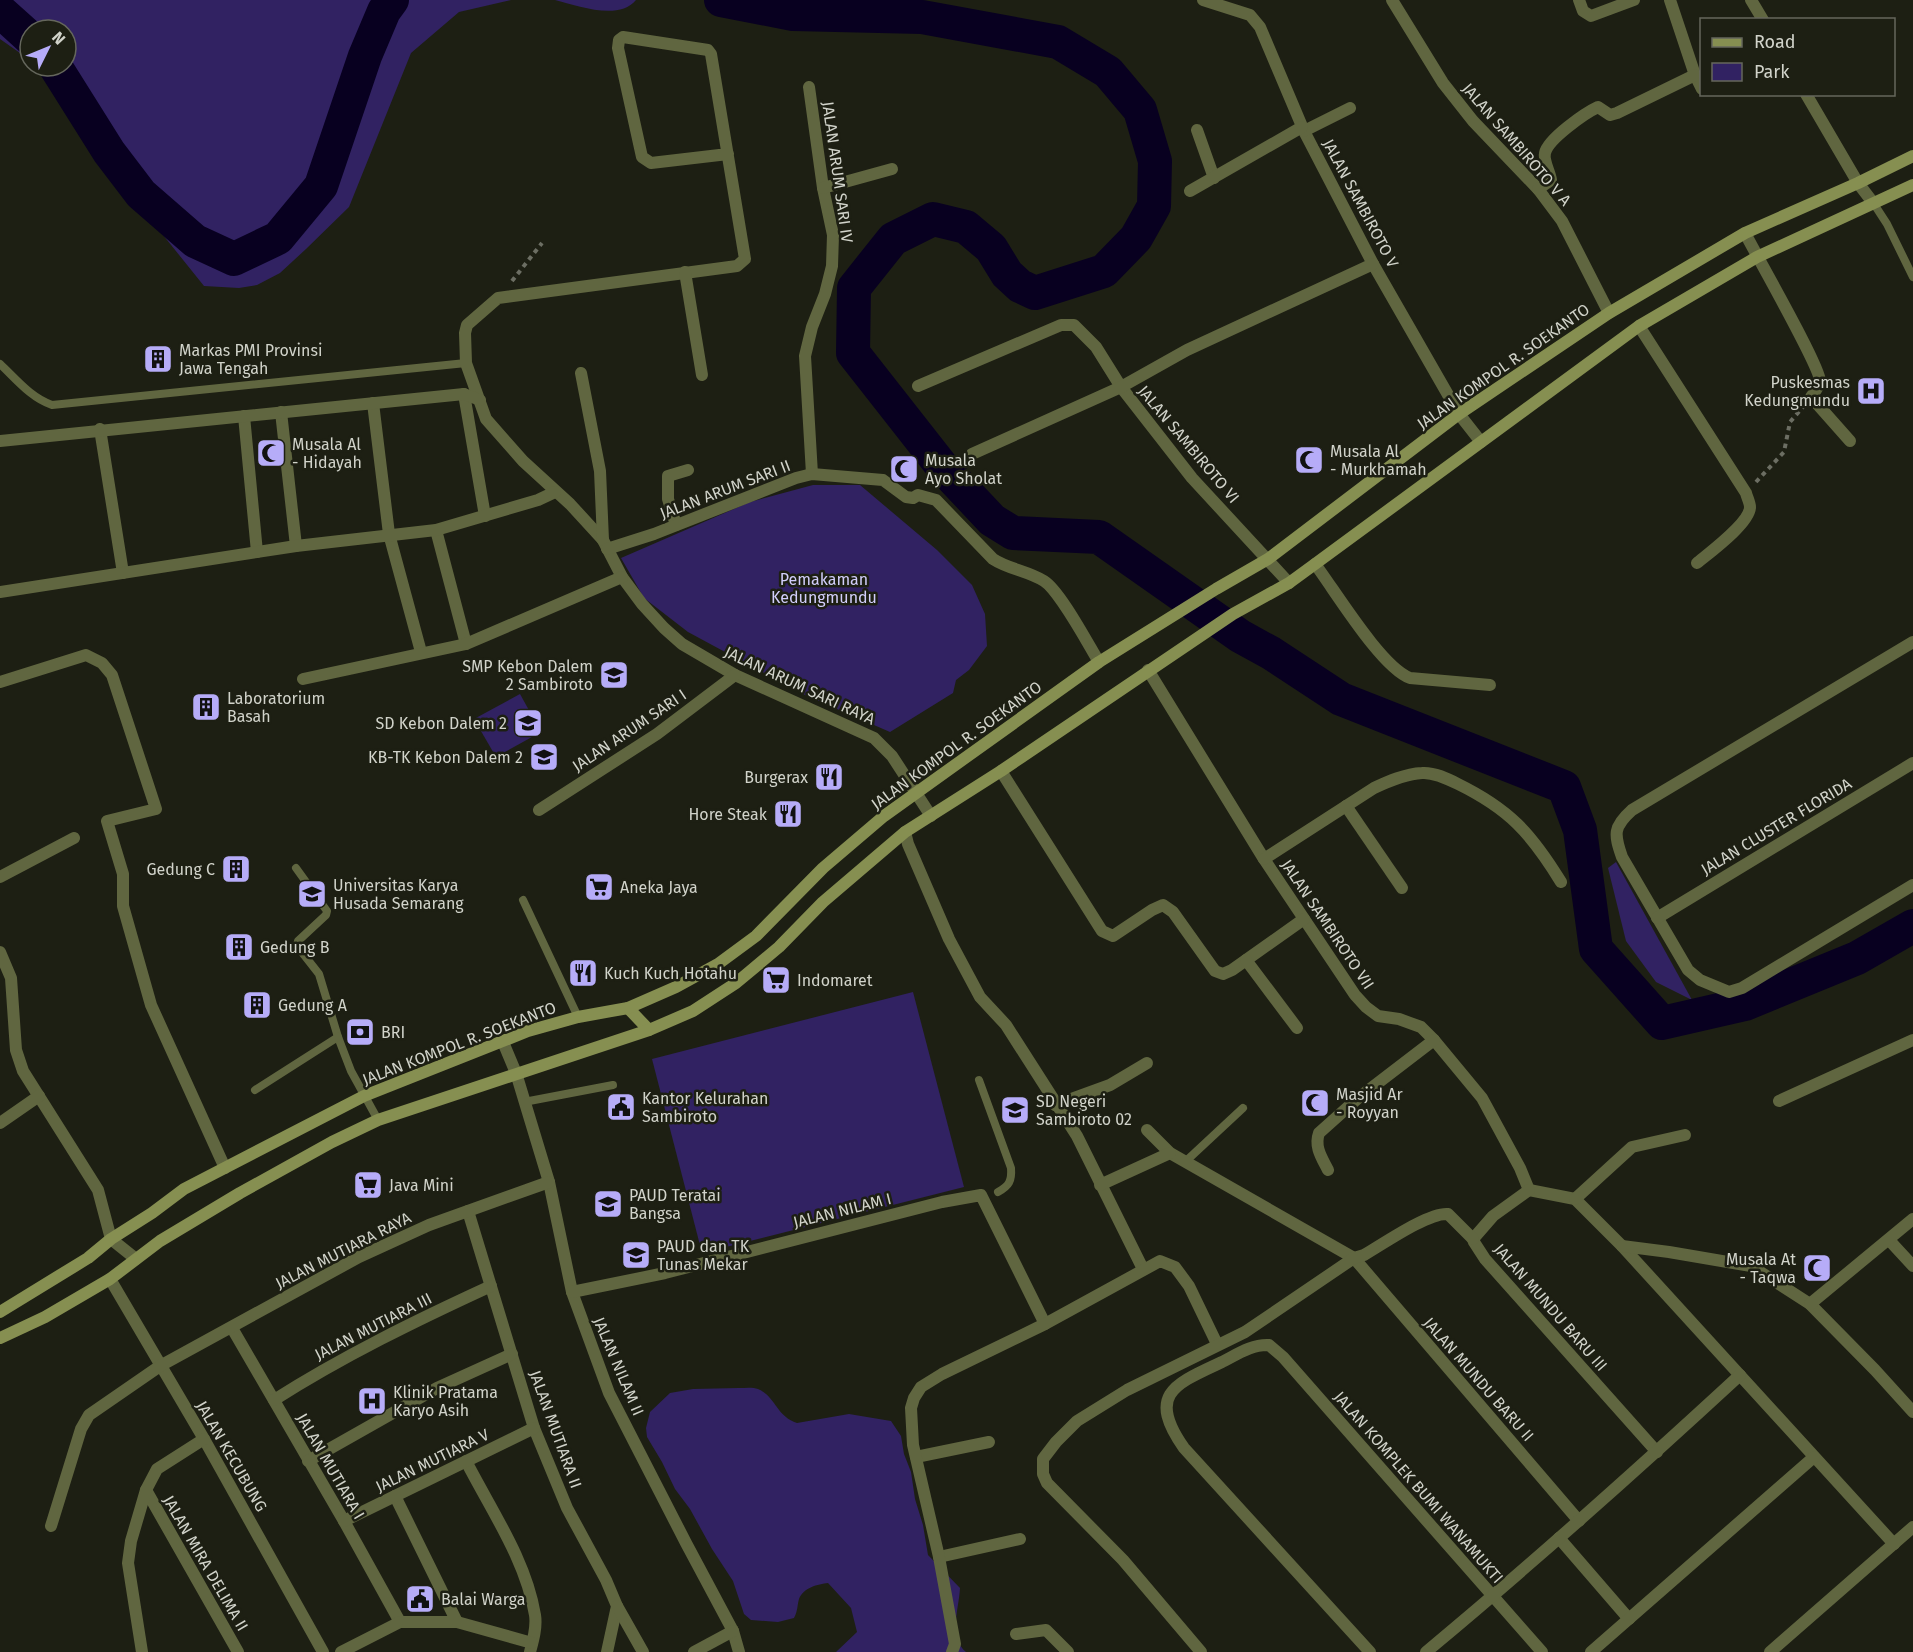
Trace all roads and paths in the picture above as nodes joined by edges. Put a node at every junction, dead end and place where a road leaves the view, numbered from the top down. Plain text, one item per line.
1 (1203, 0) edge
2 (1392, 0) edge
3 (1579, 0) edge
4 (1634, 0) edge
5 (1670, 0) edge
6 (1751, 0) edge
7 (1762, 18) edge
8 (1695, 75) junction
9 (1700, 86) edge
10 (809, 87) dead end
11 (1807, 96) edge
12 (1350, 108) dead end
13 (1303, 129) junction
14 (1197, 130) dead end
15 (728, 154) junction
16 (1913, 156) edge
17 (892, 169) dead end
18 (1214, 178) junction
19 (1858, 183) junction
20 (1913, 185) edge
21 (823, 188) junction
22 (1538, 189) junction
23 (1190, 191) dead end
24 (1874, 204) junction
25 (1745, 233) junction
26 (542, 243) dead end
27 (1757, 257) junction
28 (1373, 264) junction
29 (685, 272) junction
30 (1913, 277) edge
31 (498, 298) junction
32 (1609, 313) junction
33 (1639, 326) junction
34 (466, 363) junction
35 (0, 364) edge
36 (581, 373) dead end
37 (702, 375) dead end
38 (918, 386) dead end
39 (1121, 387) junction
40 (464, 394) junction
41 (1811, 397) junction
42 (480, 400) junction
43 (373, 403) junction
44 (281, 412) junction
45 (1459, 414) junction
46 (244, 416) junction
47 (100, 429) junction
48 (0, 441) edge
49 (1850, 441) dead end
50 (1481, 442) junction
51 (972, 454) dead end
52 (688, 470) dead end
53 (812, 474) junction
54 (555, 492) junction
55 (1746, 493) junction
56 (485, 516) junction
57 (676, 525) junction
58 (436, 530) junction
59 (389, 534) junction
60 (605, 544) junction
61 (296, 546) junction
62 (257, 552) junction
63 (1268, 559) junction
64 (1697, 563) dead end
65 (1316, 564) junction
66 (123, 573) junction
67 (622, 577) junction
68 (1289, 583) junction
69 (0, 592) edge
70 (1913, 642) edge
71 (466, 644) junction
72 (421, 652) junction
73 (1099, 662) junction
74 (1148, 670) junction
75 (735, 675) junction
76 (303, 680) dead end
77 (0, 682) edge
78 (1490, 685) dead end
79 (1913, 763) edge
80 (1001, 771) junction
81 (918, 793) junction
82 (1346, 806) junction
83 (539, 810) dead end
84 (931, 816) junction
85 (905, 832) junction
86 (74, 838) dead end
87 (1264, 859) junction
88 (296, 868) dead end
89 (0, 877) edge
90 (1560, 882) dead end
91 (1913, 885) edge
92 (1402, 888) dead end
93 (523, 900) dead end
94 (1657, 918) junction
95 (1305, 919) junction
96 (0, 952) edge
97 (1246, 960) junction
98 (628, 1008) junction
99 (12, 1011) junction
100 (578, 1017) junction
101 (0, 1018) edge
102 (1297, 1028) dead end
103 (649, 1030) junction
104 (338, 1037) junction
105 (1434, 1040) junction
106 (1913, 1040) edge
107 (503, 1042) junction
108 (1147, 1063) dead end
109 (516, 1073) junction
110 (979, 1080) dead end
111 (612, 1085) dead end
112 (255, 1090) dead end
113 (39, 1096) junction
114 (364, 1096) junction
115 (1779, 1101) dead end
116 (524, 1102) junction
117 (1056, 1105) junction
118 (1243, 1108) dead end
119 (378, 1120) junction
120 (0, 1123) edge
121 (1146, 1130) dead end
122 (1685, 1135) dead end
123 (1170, 1153) junction
124 (1185, 1162) junction
125 (225, 1168) junction
126 (1328, 1170) dead end
127 (549, 1182) junction
128 (1100, 1185) junction
129 (1529, 1190) junction
130 (990, 1193) junction
131 (1575, 1199) junction
132 (468, 1211) junction
133 (1913, 1219) edge
134 (111, 1239) junction
135 (1473, 1239) junction
136 (1889, 1240) junction
137 (1622, 1246) junction
138 (1354, 1258) junction
139 (136, 1259) junction
140 (1913, 1266) edge
141 (1143, 1269) junction
142 (110, 1279) junction
143 (491, 1286) junction
144 (572, 1292) junction
145 (1810, 1304) junction
146 (0, 1312) edge
147 (1045, 1324) junction
148 (232, 1328) junction
149 (0, 1338) edge
150 (1217, 1344) junction
151 (512, 1354) junction
152 (160, 1366) junction
153 (1740, 1375) junction
154 (274, 1400) junction
155 (1913, 1412) edge
156 (534, 1428) junction
157 (204, 1439) junction
158 (989, 1442) dead end
159 (1657, 1452) junction
160 (916, 1457) junction
161 (1814, 1457) junction
162 (309, 1461) junction
163 (466, 1461) junction
164 (146, 1490) junction
165 (395, 1496) junction
166 (344, 1521) junction
167 (1579, 1521) junction
168 (51, 1526) dead end
169 (1913, 1527) edge
170 (1559, 1538) junction
171 (1020, 1539) dead end
172 (1894, 1544) junction
173 (939, 1557) junction
174 (1493, 1596) junction
175 (617, 1606) junction
176 (1629, 1619) junction
177 (400, 1622) junction
178 (457, 1622) junction
179 (733, 1631) junction
180 (1016, 1634) dead end
181 (531, 1648) edge
182 (142, 1652) edge
183 (238, 1652) edge
184 (323, 1652) edge
185 (341, 1652) edge
186 (607, 1652) edge
187 (643, 1652) edge
188 (694, 1652) edge
189 (739, 1652) edge
190 (952, 1652) edge
191 (1068, 1652) edge
192 (1201, 1652) edge
193 (1371, 1652) edge
194 (1425, 1652) edge
195 (1542, 1652) edge
196 (1592, 1652) edge
197 (1770, 1652) edge

1 - 13 street, JALAN SAMBIROTO V
2 - 22 street, JALAN SAMBIROTO V A
3 - 4 street
5 - 8 street
6 - 7 street
8 - 9 street
8 - 22 street
10 - 21 street, JALAN ARUM SARI IV
11 - 19 street
12 - 13 street
13 - 18 street
13 - 28 street, JALAN SAMBIROTO V
14 - 18 street
15 - 15 street
15 - 29 street
16 - 19 main road, JALAN KOMPOL R. SOEKANTO
17 - 21 street
18 - 23 street
19 - 24 street
19 - 25 main road, JALAN KOMPOL R. SOEKANTO
20 - 24 main road
21 - 53 street, JALAN ARUM SARI IV
22 - 32 street, JALAN SAMBIROTO V A
24 - 27 main road
24 - 30 lane
25 - 27 street
25 - 32 main road, JALAN KOMPOL R. SOEKANTO
26 - 31 path
27 - 33 main road
27 - 41 street
28 - 39 street
28 - 45 street, JALAN SAMBIROTO V
29 - 31 street
29 - 37 street
31 - 34 street, JALAN ARUM SARI RAYA
32 - 45 main road, JALAN KOMPOL R. SOEKANTO
33 - 50 main road
33 - 55 street
34 - 35 lane
34 - 42 street, JALAN ARUM SARI RAYA
36 - 60 street
38 - 39 street, JALAN SAMBIROTO VI
39 - 51 street
39 - 63 street, JALAN SAMBIROTO VI
40 - 42 street
40 - 43 street
40 - 56 street
41 - 49 street
41 - 55 path
42 - 54 street, JALAN ARUM SARI RAYA
43 - 44 street
43 - 59 street
44 - 46 street
44 - 61 street
45 - 50 street, JALAN SAMBIROTO V
45 - 63 main road, JALAN KOMPOL R. SOEKANTO
46 - 47 street
46 - 62 street
47 - 48 street
47 - 66 street
50 - 65 main road
52 - 57 street
53 - 57 street, JALAN ARUM SARI II
53 - 73 street, JALAN ARUM SARI II
54 - 56 street
54 - 60 street, JALAN ARUM SARI RAYA
55 - 64 street
56 - 58 street
57 - 60 street, JALAN ARUM SARI II
58 - 59 street
58 - 71 street
59 - 61 street
59 - 72 street
60 - 67 street, JALAN ARUM SARI RAYA
61 - 62 street
62 - 66 street
63 - 68 street, JALAN SAMBIROTO VI
63 - 73 main road, JALAN KOMPOL R. SOEKANTO
65 - 68 main road
65 - 78 street
66 - 69 street
67 - 71 street
67 - 75 street, JALAN ARUM SARI RAYA
68 - 74 main road
70 - 94 street
71 - 72 street
72 - 76 street
73 - 81 main road, JALAN KOMPOL R. SOEKANTO
74 - 80 main road
74 - 87 street, JALAN SAMBIROTO VII
75 - 81 street, JALAN ARUM SARI RAYA
75 - 83 street, JALAN ARUM SARI I
77 - 125 street
79 - 94 street, JALAN CLUSTER FLORIDA
80 - 84 main road
80 - 97 street
81 - 84 street, JALAN ARUM SARI RAYA
81 - 98 main road, JALAN KOMPOL R. SOEKANTO
82 - 87 street
82 - 90 street
82 - 92 street
84 - 85 main road
85 - 103 main road
85 - 117 street
86 - 89 street
87 - 95 street, JALAN SAMBIROTO VII
88 - 104 lane
91 - 94 street
93 - 100 lane
95 - 97 street
95 - 105 street, JALAN SAMBIROTO VII
96 - 99 street
97 - 102 street
98 - 100 main road, JALAN KOMPOL R. SOEKANTO
98 - 103 main road
99 - 101 street
99 - 113 street
100 - 107 main road, JALAN KOMPOL R. SOEKANTO
103 - 109 main road
104 - 112 lane
104 - 114 lane
105 - 126 street
105 - 129 street, JALAN SAMBIROTO VII
106 - 115 street
107 - 109 street, JALAN NILAM II
107 - 114 main road, JALAN KOMPOL R. SOEKANTO
108 - 117 street
109 - 116 street, JALAN NILAM II
109 - 119 main road
110 - 130 lane
111 - 116 lane
113 - 120 street
113 - 134 street
114 - 119 lane
114 - 125 main road, JALAN KOMPOL R. SOEKANTO
116 - 127 street, JALAN NILAM II
117 - 128 street
118 - 124 lane
119 - 139 main road
121 - 123 street, JALAN MUNDU BARU II
122 - 131 street
123 - 124 street, JALAN MUNDU BARU II
123 - 128 street
124 - 138 street, JALAN MUNDU BARU II
125 - 134 main road, JALAN KOMPOL R. SOEKANTO
127 - 132 street, JALAN MUTIARA RAYA
127 - 144 street, JALAN NILAM II
128 - 141 street
129 - 131 street
129 - 135 street, JALAN MUNDU BARU III
130 - 144 street, JALAN NILAM I
130 - 147 street
131 - 137 street
132 - 143 street, JALAN MUTIARA II
132 - 148 street, JALAN MUTIARA RAYA
133 - 136 street
134 - 139 street
134 - 146 main road, JALAN KOMPOL R. SOEKANTO
135 - 138 street
135 - 159 street, JALAN MUNDU BARU III
136 - 140 street
136 - 145 street
137 - 145 street
137 - 153 street
138 - 150 street
138 - 167 street, JALAN MUNDU BARU II
139 - 142 main road
141 - 147 street
141 - 150 street
142 - 149 main road
142 - 152 street, JALAN KECUBUNG
143 - 151 street, JALAN MUTIARA II
143 - 154 street, JALAN MUTIARA III
144 - 179 street, JALAN NILAM II
145 - 155 street
147 - 160 street
148 - 152 street, JALAN MUTIARA RAYA
148 - 154 street, JALAN MUTIARA I
150 - 192 street
151 - 156 street, JALAN MUTIARA II
151 - 162 street
152 - 157 street, JALAN KECUBUNG
152 - 168 street, JALAN MUTIARA RAYA
153 - 159 street
153 - 161 street
154 - 162 street, JALAN MUTIARA I
156 - 163 street, JALAN MUTIARA V
156 - 175 street, JALAN MUTIARA II
157 - 164 street
157 - 184 street, JALAN KECUBUNG
158 - 160 street
159 - 167 street
160 - 173 street
161 - 172 street
161 - 176 street
162 - 166 street, JALAN MUTIARA I
163 - 165 street, JALAN MUTIARA V
163 - 181 street
164 - 182 street
164 - 183 street, JALAN MIRA DELIMA II
165 - 166 street, JALAN MUTIARA V
165 - 178 street
166 - 177 street, JALAN MUTIARA I
167 - 170 street
169 - 172 street
170 - 174 street
170 - 176 street
171 - 173 street
172 - 197 street
173 - 190 street
174 - 193 street, JALAN KOMPLEK BUMI WANAMUKTI
174 - 194 street
174 - 195 street, JALAN KOMPLEK BUMI WANAMUKTI
175 - 186 street
175 - 187 street, JALAN MUTIARA II
176 - 196 street
177 - 178 street
177 - 185 street
178 - 181 street
179 - 188 street
179 - 189 street, JALAN NILAM II
180 - 191 street

